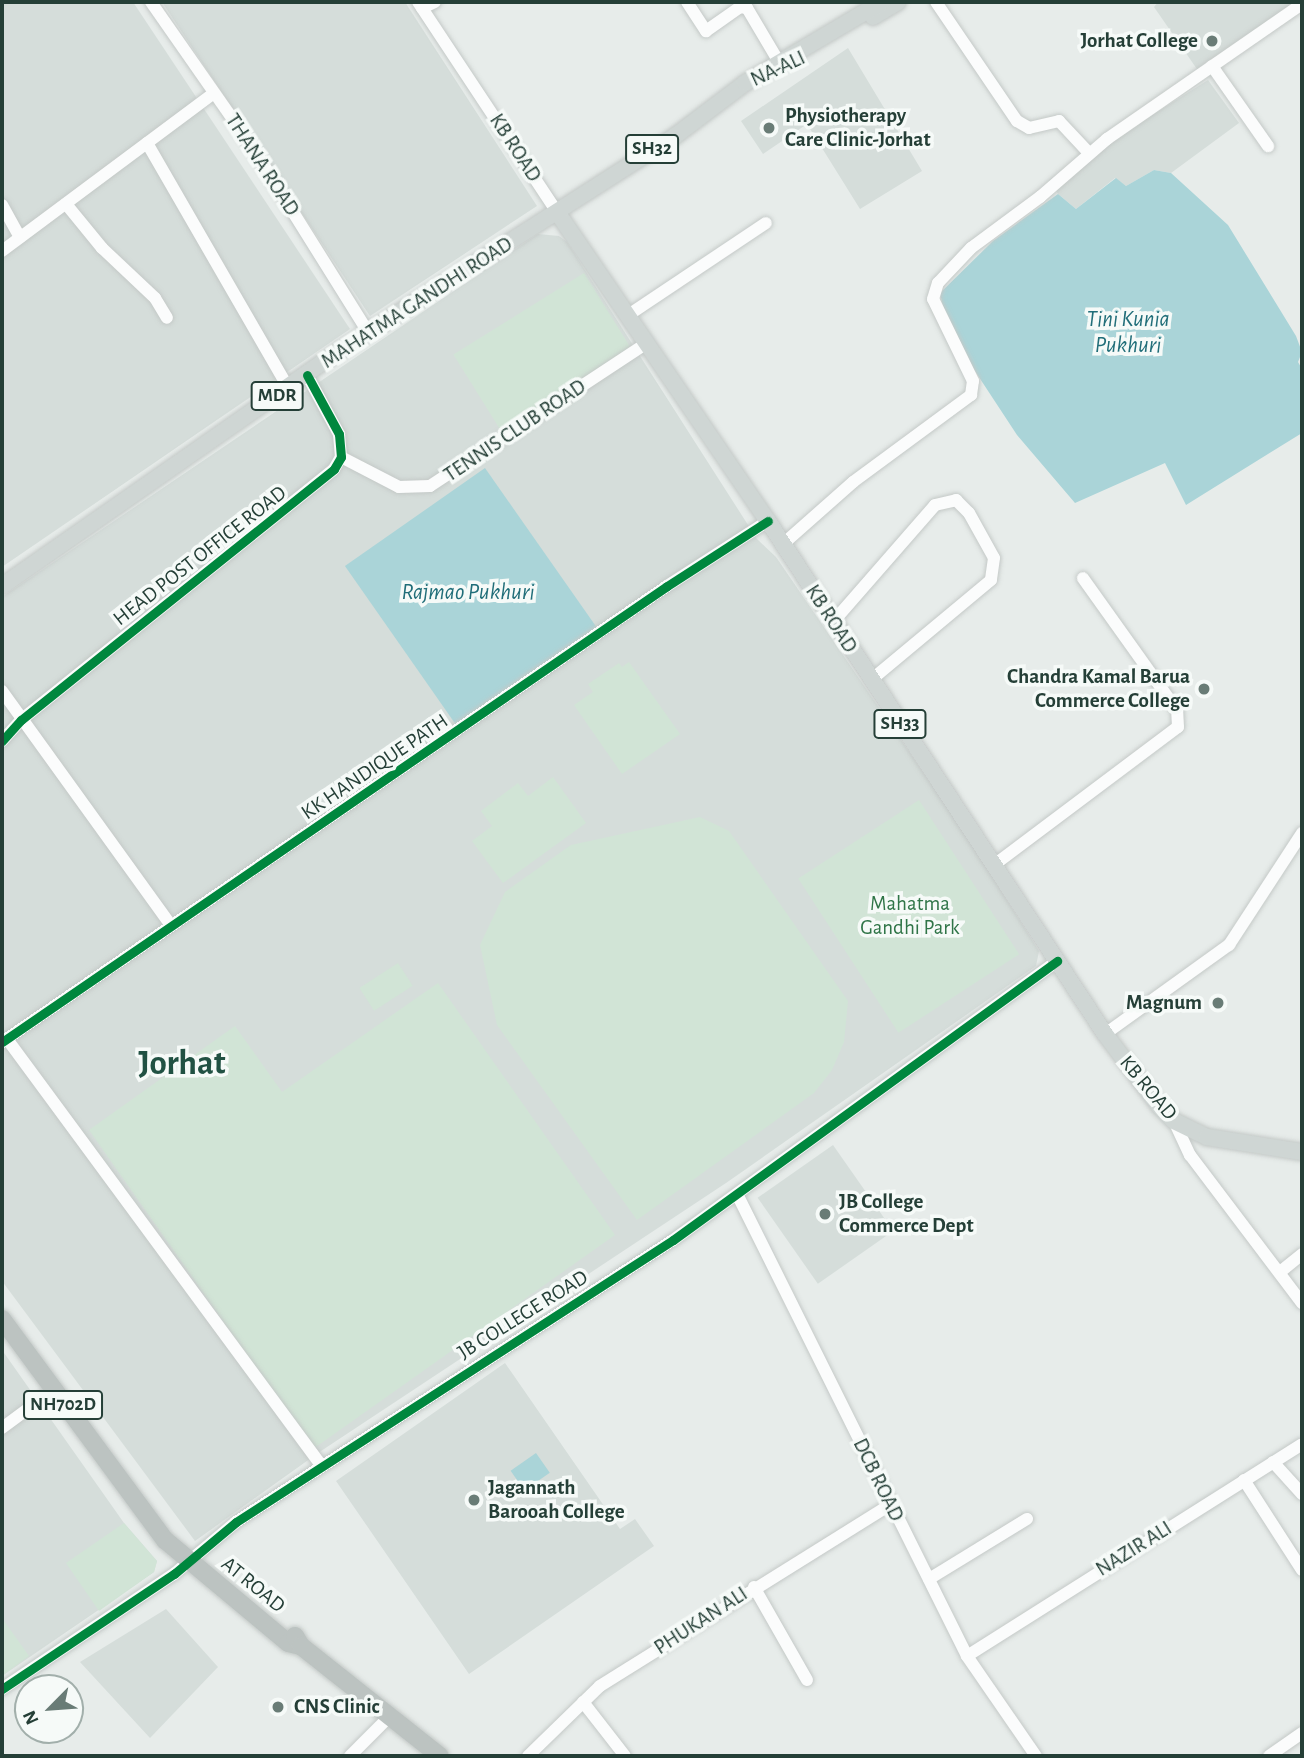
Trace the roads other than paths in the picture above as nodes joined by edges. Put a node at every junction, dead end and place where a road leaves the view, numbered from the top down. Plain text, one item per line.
1 (151, 2) edge
2 (435, 2) edge
3 (687, 2) edge
4 (865, 2) edge
5 (882, 2) edge
6 (898, 2) edge
7 (936, 2) edge
8 (1302, 4) edge
9 (420, 5) edge
10 (776, 57) junction
11 (1212, 66) junction
12 (749, 81) junction
13 (215, 93) junction
14 (146, 143) junction
15 (1268, 146) dead end
16 (1089, 153) junction
17 (66, 204) junction
18 (2, 205) edge
19 (557, 212) junction
20 (766, 223) dead end
21 (20, 237) junction
22 (2, 251) edge
23 (627, 316) junction
24 (167, 318) dead end
25 (368, 332) junction
26 (645, 344) junction
27 (307, 375) junction
28 (289, 388) junction
29 (341, 457) junction
30 (768, 521) junction
31 (783, 544) junction
32 (1083, 578) dead end
33 (2, 586) edge
34 (833, 622) junction
35 (871, 680) junction
36 (2, 691) edge
37 (21, 720) junction
38 (3, 738) edge
39 (1302, 833) edge
40 (994, 865) junction
41 (171, 925) junction
42 (1056, 961) junction
43 (1105, 1034) junction
44 (4, 1040) edge
45 (1174, 1121) junction
46 (1302, 1152) edge
47 (737, 1194) junction
48 (1302, 1255) edge
49 (1280, 1272) junction
50 (1302, 1303) edge
51 (2, 1319) edge
52 (52, 1391) junction
53 (2, 1428) edge
54 (1302, 1444) edge
55 (1273, 1462) junction
56 (321, 1465) junction
57 (1244, 1480) junction
58 (1302, 1494) edge
59 (890, 1505) junction
60 (1027, 1519) dead end
61 (191, 1558) junction
62 (1302, 1570) edge
63 (929, 1579) junction
64 (754, 1587) junction
65 (967, 1656) junction
66 (807, 1680) dead end
67 (2, 1689) edge
68 (583, 1702) junction
69 (389, 1717) junction
70 (1302, 1733) edge
71 (351, 1756) edge
72 (440, 1756) edge
73 (528, 1756) edge
74 (625, 1756) edge
75 (1036, 1756) edge
76 (1269, 1756) edge

1 - 13 street, THANA ROAD
2 - 9 street
3 - 10 street
4 - 10 main road
5 - 12 main road
6 - 12 main road, NA-ALI / SH32
7 - 16 street
8 - 11 street
9 - 19 street, KB ROAD
10 - 12 main road
11 - 15 street
11 - 16 street
12 - 19 main road, NA-ALI / SH32
13 - 14 street
13 - 25 street, THANA ROAD
14 - 17 street
14 - 28 street
16 - 31 street
17 - 21 street
17 - 24 street
18 - 21 street
19 - 23 main road, KB ROAD / SH33
19 - 25 main road, MAHATMA GANDHI ROAD / MDR
20 - 23 street
21 - 22 street
23 - 26 main road, KB ROAD / SH33
25 - 27 main road, MAHATMA GANDHI ROAD / MDR
26 - 29 street, TENNIS CLUB ROAD
26 - 30 main road, KB ROAD / SH33
27 - 28 main road, MAHATMA GANDHI ROAD / MDR
27 - 29 street
28 - 33 main road, MAHATMA GANDHI ROAD / MDR
29 - 37 street, HEAD POST OFFICE ROAD
30 - 31 main road, KB ROAD / SH33
30 - 41 street, KK HANDIQUE PATH
31 - 34 main road, KB ROAD / SH33
32 - 40 street
34 - 35 main road, KB ROAD / SH33
34 - 35 street
35 - 40 main road, KB ROAD / SH33
36 - 37 street
37 - 38 street, HEAD POST OFFICE ROAD
37 - 41 street
39 - 43 street
40 - 42 main road, KB ROAD / SH33
41 - 44 street, KK HANDIQUE PATH
42 - 43 main road, KB ROAD / SH33
42 - 47 street, JB COLLEGE ROAD
43 - 45 main road, KB ROAD / SH33
44 - 56 street
45 - 46 main road, KB ROAD
45 - 49 street
47 - 56 street, JB COLLEGE ROAD
47 - 59 street, DCB ROAD
48 - 49 street
49 - 50 street
51 - 52 highway, AT ROAD / NH702D
52 - 53 street
52 - 61 highway, AT ROAD / NH702D
54 - 55 street, NAZIR ALI
55 - 57 street, NAZIR ALI
55 - 58 street
56 - 61 street, JB COLLEGE ROAD
57 - 62 street
57 - 65 street, NAZIR ALI
59 - 63 street, DCB ROAD
59 - 64 street, PHUKAN ALI
60 - 63 street
61 - 67 street, JB COLLEGE ROAD
61 - 69 highway, AT ROAD / NH702D
63 - 65 street, DCB ROAD
64 - 66 street
64 - 68 street, PHUKAN ALI
65 - 75 street, DCB ROAD
68 - 73 street, PHUKAN ALI
68 - 74 street
69 - 71 street
69 - 72 highway, AT ROAD / NH702D
70 - 76 street

